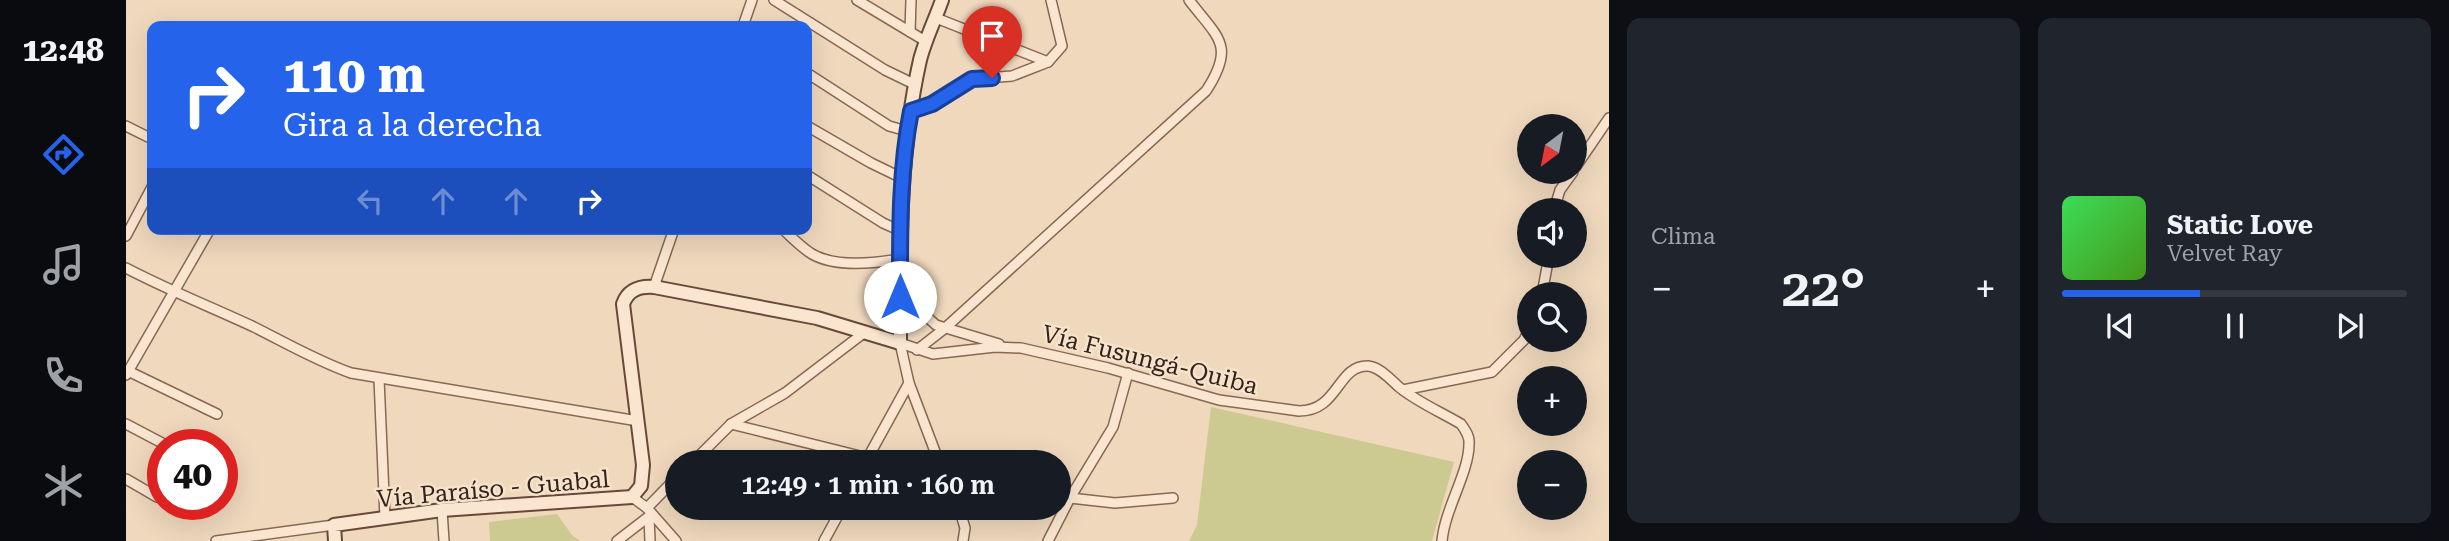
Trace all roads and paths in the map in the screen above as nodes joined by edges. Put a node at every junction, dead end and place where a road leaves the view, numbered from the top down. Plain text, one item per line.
1 (752, 0) edge
2 (774, 0) edge
3 (857, 0) edge
4 (911, 0) edge
5 (942, 0) edge
6 (1051, 0) edge
7 (1189, 0) edge
8 (936, 18) junction
9 (745, 21) edge
10 (807, 21) edge
11 (812, 24) edge
12 (910, 32) junction
13 (927, 42) junction
14 (1048, 62) junction
15 (812, 76) edge
16 (916, 85) junction
17 (911, 111) junction
18 (1609, 118) edge
19 (126, 127) edge
20 (812, 129) edge
21 (907, 131) junction
22 (147, 137) edge
23 (1587, 151) edge
24 (812, 178) edge
25 (904, 179) junction
26 (147, 196) edge
27 (901, 231) junction
28 (207, 235) edge
29 (672, 235) edge
30 (790, 235) edge
31 (126, 236) edge
32 (900, 258) junction
33 (126, 268) edge
34 (900, 274) junction
35 (654, 287) junction
36 (173, 292) junction
37 (944, 329) junction
38 (865, 332) junction
39 (900, 343) junction
40 (1007, 346) junction
41 (1517, 347) edge
42 (917, 350) junction
43 (127, 373) edge
44 (1128, 373) junction
45 (379, 379) junction
46 (909, 383) junction
47 (1403, 390) junction
48 (217, 414) dead end
49 (638, 421) junction
50 (126, 424) edge
51 (731, 424) junction
52 (147, 435) edge
53 (705, 450) edge
54 (829, 450) edge
55 (872, 450) edge
56 (934, 450) edge
57 (126, 480) edge
58 (147, 492) edge
59 (665, 492) edge
60 (1071, 495) edge
61 (632, 497) junction
62 (1071, 498) edge
63 (1173, 498) dead end
64 (442, 510) junction
65 (649, 513) junction
66 (385, 518) junction
67 (835, 520) edge
68 (963, 520) edge
69 (1058, 520) edge
70 (334, 525) junction
71 (216, 541) edge
72 (335, 541) edge
73 (444, 541) edge
74 (617, 541) edge
75 (650, 541) edge
76 (676, 541) edge
77 (824, 541) edge
78 (963, 541) edge
79 (1048, 541) edge
80 (1442, 541) edge

1 - 9 street
2 - 10 street
3 - 12 street
4 - 12 street
5 - 8 street
6 - 14 street
7 - 37 street
8 - 13 street
8 - 14 street
11 - 16 street
12 - 13 street
13 - 16 street
14 - 17 street
15 - 21 street
16 - 17 street
17 - 21 street
18 - 23 street
19 - 22 street
20 - 25 street
21 - 25 street
24 - 27 street
25 - 27 street
26 - 31 street
27 - 32 street
28 - 36 street
29 - 35 street
30 - 32 street
32 - 34 street
33 - 36 street
34 - 37 street
34 - 39 street
35 - 38 street
35 - 49 street, Vía Paraíso - Guabal
36 - 43 street
36 - 45 street
37 - 40 street
37 - 42 street
38 - 39 street
38 - 51 street
39 - 42 street
39 - 46 street
40 - 42 street
40 - 44 street, Vía Fusungá-Quiba
41 - 47 street
43 - 48 street
44 - 47 street, Vía Fusungá-Quiba
44 - 60 street
45 - 49 street
45 - 66 street
46 - 55 street
46 - 56 street
47 - 80 street, Vía Fusungá-Quiba
49 - 61 street, Vía Paraíso - Guabal
50 - 52 street
51 - 53 street
51 - 54 street
57 - 58 street
59 - 65 street
61 - 64 street, Vía Paraíso - Guabal
61 - 65 street
62 - 63 street
64 - 66 street, Vía Paraíso - Guabal
64 - 73 street
65 - 74 street
65 - 75 street
65 - 76 street
66 - 70 street, Vía Paraíso - Guabal
67 - 77 street
68 - 78 street
69 - 79 street
70 - 71 street
70 - 72 street

